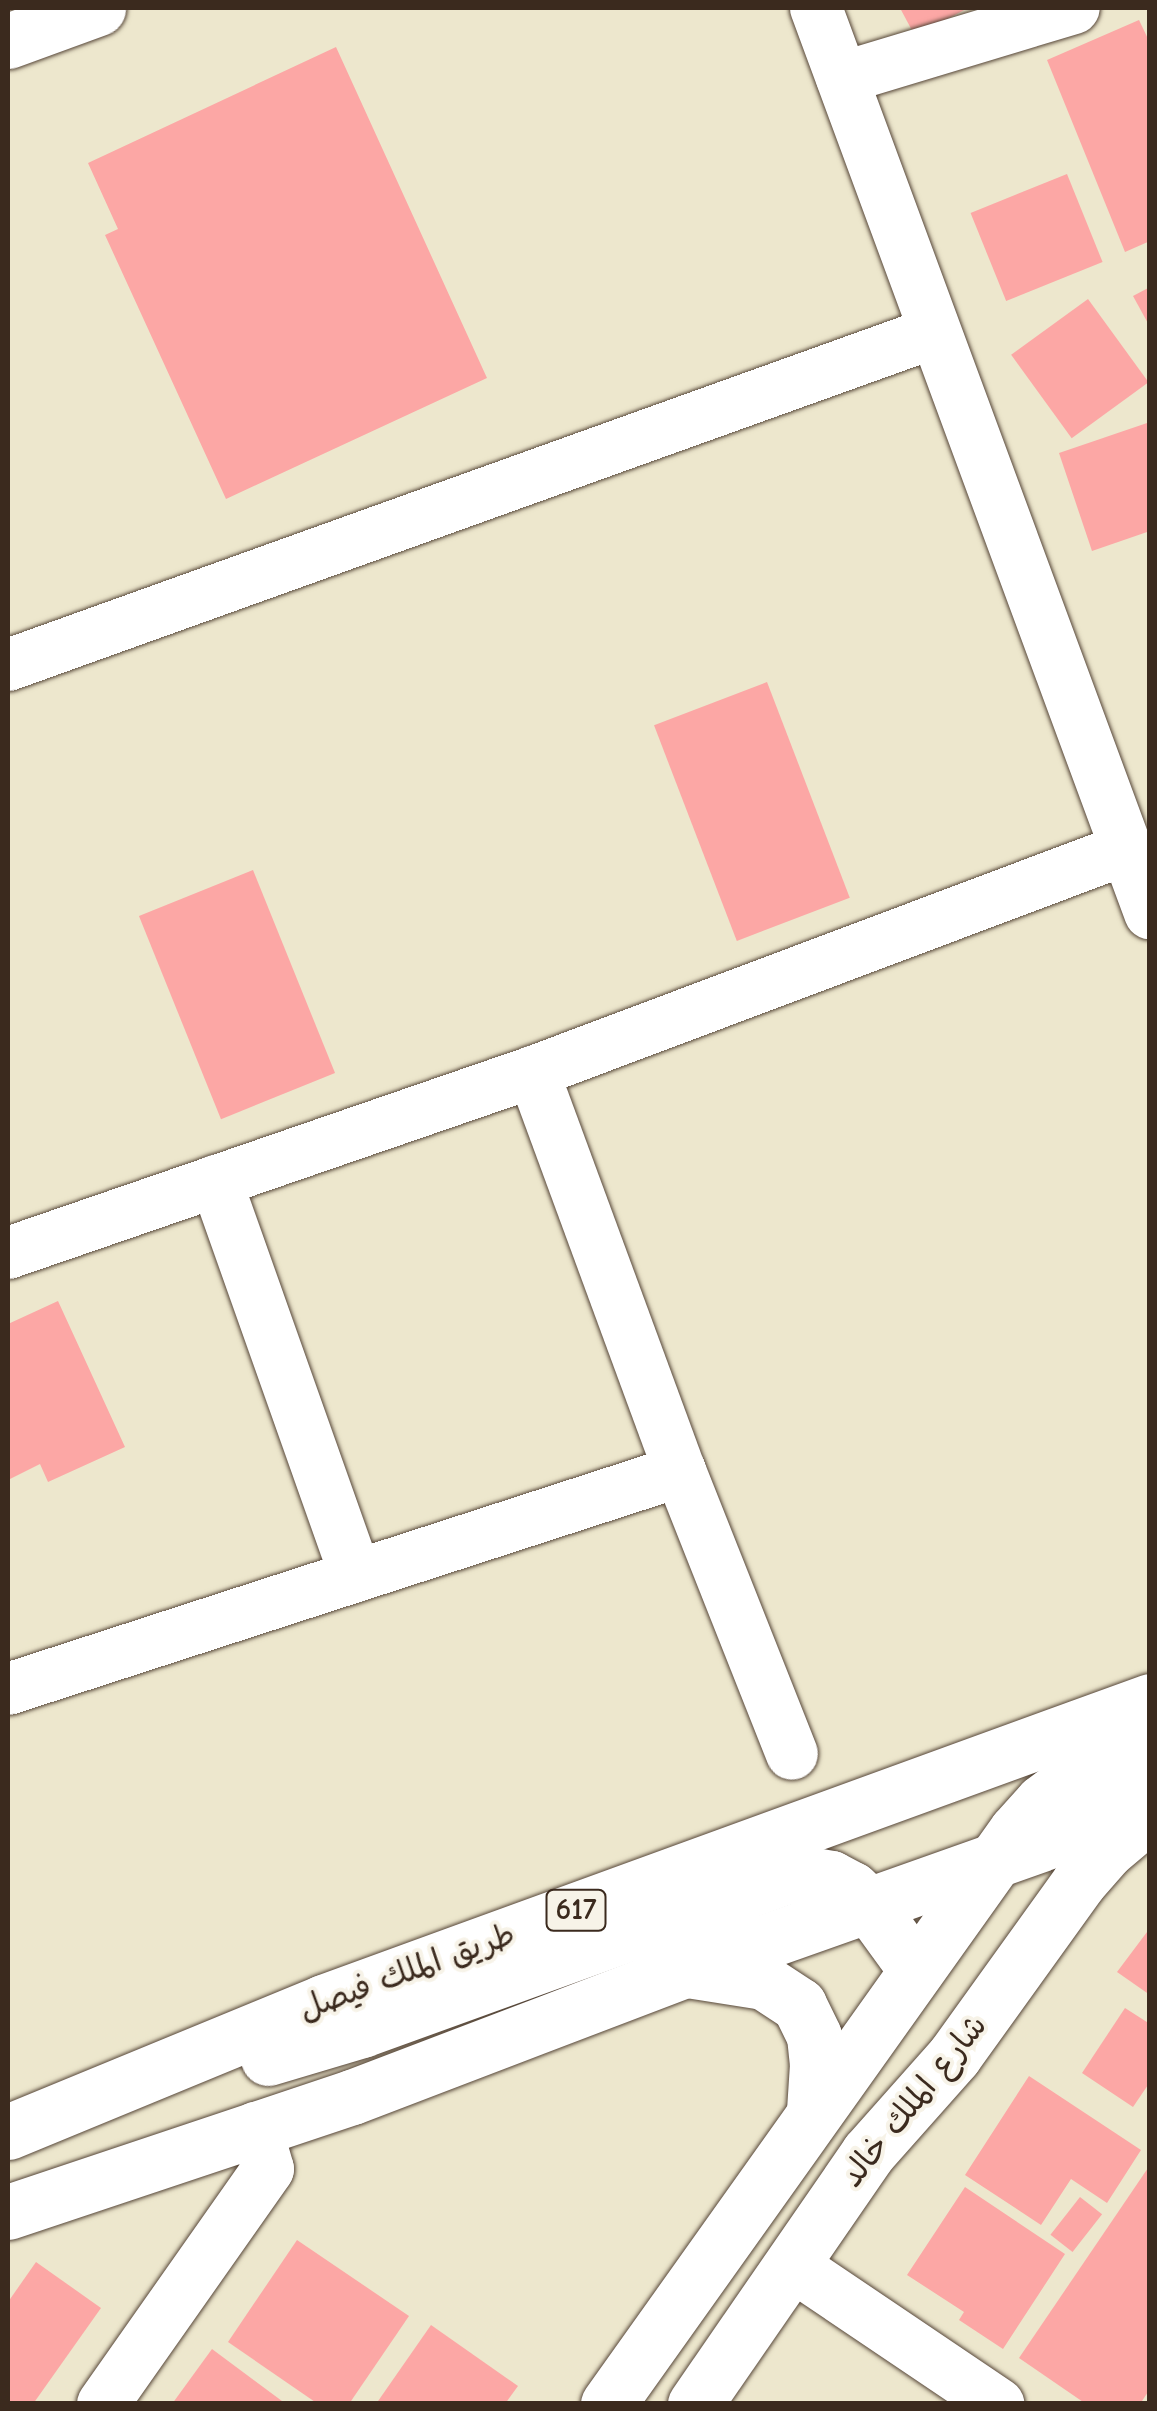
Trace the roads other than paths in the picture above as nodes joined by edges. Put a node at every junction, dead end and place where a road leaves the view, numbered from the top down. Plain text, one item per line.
1 (98, 8) edge
2 (816, 8) edge
3 (1074, 8) edge
4 (8, 41) edge
5 (842, 78) junction
6 (935, 332) junction
7 (8, 666) edge
8 (1126, 849) junction
9 (1150, 913) edge
10 (533, 1072) junction
11 (216, 1181) junction
12 (8, 1253) edge
13 (680, 1471) junction
14 (356, 1576) junction
15 (8, 1689) edge
16 (1150, 1701) edge
17 (1150, 1749) edge
18 (792, 1754) dead end
19 (1150, 1805) edge
20 (1150, 1814) edge
21 (996, 1858) junction
22 (868, 1904) junction
23 (685, 1970) junction
24 (916, 1970) junction
25 (814, 2111) junction
26 (256, 2128) junction
27 (8, 2134) edge
28 (8, 2212) edge
29 (822, 2218) junction
30 (792, 2264) junction
31 (104, 2404) edge
32 (608, 2404) edge
33 (695, 2404) edge
34 (998, 2404) edge

1 - 4 main road
2 - 5 street
3 - 5 street
5 - 6 street
6 - 7 street
6 - 8 street
8 - 9 street
8 - 10 street
10 - 11 street
10 - 13 street
11 - 12 street
11 - 14 street
13 - 14 street
13 - 18 street
14 - 15 street
16 - 27 main road, طريق الملك فيصل / 617
17 - 21 main road
19 - 21 main road
20 - 29 main road, شارع الملك خالد
21 - 22 main road
21 - 24 main road
22 - 23 main road
22 - 24 main road
22 - 27 main road
23 - 25 main road
23 - 26 main road
24 - 25 main road
24 - 29 main road
25 - 32 main road
26 - 28 main road
26 - 31 street
29 - 30 main road, شارع الملك خالد
30 - 33 main road, شارع الملك خالد
30 - 34 street

